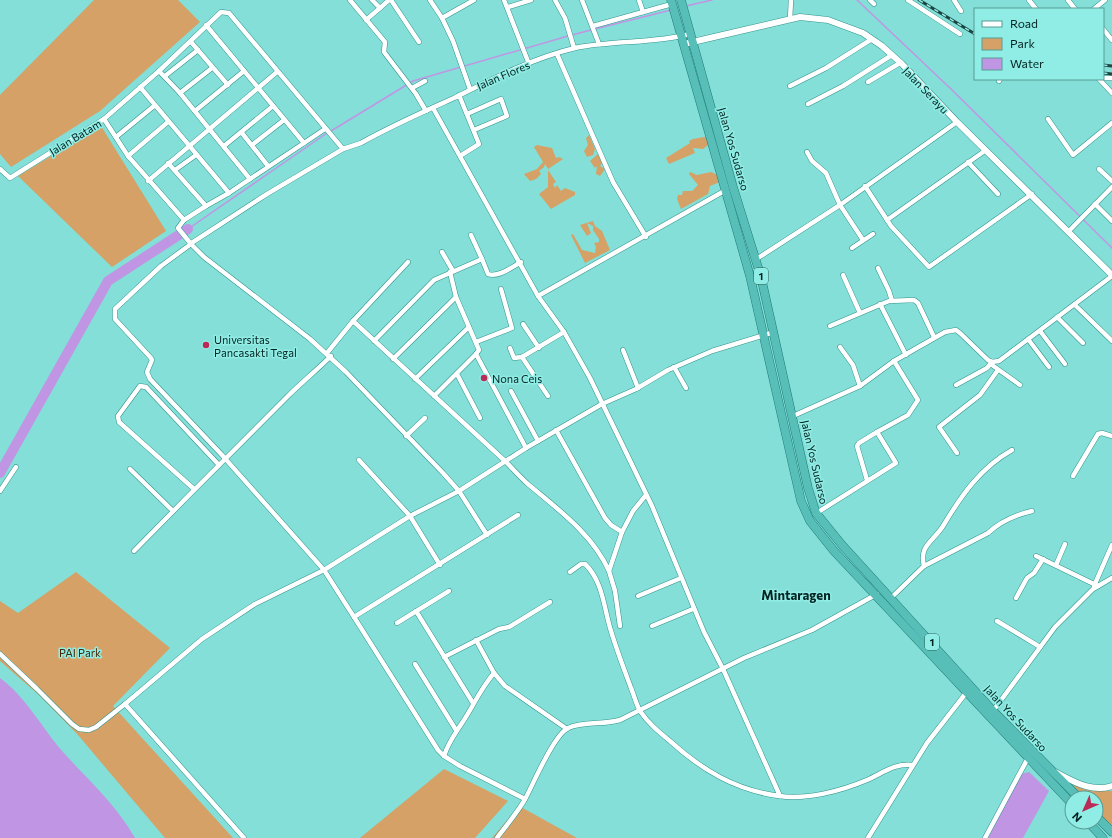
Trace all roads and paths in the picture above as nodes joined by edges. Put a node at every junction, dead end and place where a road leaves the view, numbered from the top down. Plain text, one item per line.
1 (350, 0) edge
2 (372, 0) edge
3 (390, 0) edge
4 (430, 0) edge
5 (474, 0) edge
6 (504, 0) edge
7 (531, 0) edge
8 (555, 0) edge
9 (582, 0) edge
10 (639, 0) edge
11 (681, 0) edge
12 (791, 0) edge
13 (908, 0) edge
14 (954, 0) edge
15 (1029, 0) edge
16 (1068, 0) edge
17 (1105, 0) edge
18 (671, 3) edge
19 (508, 7) junction
20 (380, 8) junction
21 (1035, 8) edge
22 (1074, 8) edge
23 (1095, 8) edge
24 (961, 10) dead end
25 (643, 12) junction
26 (442, 18) junction
27 (790, 19) junction
28 (366, 20) junction
29 (206, 25) junction
30 (594, 30) junction
31 (1104, 31) edge
32 (960, 34) dead end
33 (686, 35) junction
34 (872, 39) junction
35 (1112, 40) edge
36 (191, 42) junction
37 (419, 42) dead end
38 (599, 44) junction
39 (687, 46) junction
40 (574, 48) junction
41 (198, 50) junction
42 (557, 54) junction
43 (892, 55) junction
44 (900, 63) junction
45 (529, 64) junction
46 (212, 68) junction
47 (244, 71) junction
48 (159, 72) junction
49 (277, 72) junction
50 (165, 76) junction
51 (1100, 80) edge
52 (425, 81) dead end
53 (868, 82) dead end
54 (228, 85) junction
55 (790, 86) dead end
56 (140, 87) junction
57 (412, 88) junction
58 (258, 89) junction
59 (470, 89) junction
60 (180, 93) junction
61 (1112, 93) edge
62 (459, 95) junction
63 (808, 104) dead end
64 (154, 106) junction
65 (273, 106) junction
66 (433, 108) junction
67 (195, 111) junction
68 (426, 111) junction
69 (467, 114) junction
70 (104, 119) junction
71 (1048, 119) dead end
72 (284, 120) junction
73 (168, 122) junction
74 (957, 122) junction
75 (1112, 123) edge
76 (209, 130) junction
77 (326, 130) junction
78 (474, 130) junction
79 (242, 133) junction
80 (116, 137) junction
81 (304, 143) junction
82 (252, 145) junction
83 (189, 146) junction
84 (224, 146) junction
85 (343, 149) junction
86 (986, 150) junction
87 (806, 152) dead end
88 (196, 155) junction
89 (128, 156) junction
90 (460, 156) junction
91 (968, 162) junction
92 (168, 163) junction
93 (268, 166) junction
94 (0, 169) edge
95 (1098, 169) dead end
96 (175, 170) junction
97 (250, 179) junction
98 (148, 181) junction
99 (1112, 181) edge
100 (865, 186) junction
101 (1112, 186) edge
102 (726, 190) junction
103 (229, 193) junction
104 (998, 194) dead end
105 (1032, 194) junction
106 (1096, 204) junction
107 (840, 205) junction
108 (206, 206) junction
109 (184, 220) junction
110 (887, 220) junction
111 (1112, 221) edge
112 (1069, 231) junction
113 (873, 234) dead end
114 (471, 235) dead end
115 (646, 237) junction
116 (863, 240) junction
117 (190, 244) junction
118 (852, 248) dead end
119 (442, 252) dead end
120 (482, 259) junction
121 (755, 260) junction
122 (408, 262) dead end
123 (521, 262) junction
124 (878, 268) dead end
125 (451, 272) junction
126 (843, 275) dead end
127 (1112, 275) edge
128 (501, 289) dead end
129 (538, 296) junction
130 (456, 297) junction
131 (892, 301) junction
132 (880, 304) junction
133 (1075, 305) junction
134 (860, 313) junction
135 (1057, 317) junction
136 (353, 320) junction
137 (523, 324) dead end
138 (830, 326) dead end
139 (469, 327) junction
140 (1040, 331) junction
141 (564, 332) junction
142 (774, 332) junction
143 (764, 334) junction
144 (934, 338) junction
145 (1028, 339) junction
146 (374, 341) junction
147 (1112, 341) edge
148 (476, 342) junction
149 (1083, 343) dead end
150 (840, 347) dead end
151 (510, 348) dead end
152 (539, 348) junction
153 (623, 350) dead end
154 (476, 354) junction
155 (329, 355) junction
156 (906, 355) junction
157 (522, 357) junction
158 (393, 359) junction
159 (894, 361) junction
160 (992, 363) junction
161 (1065, 364) dead end
162 (674, 367) junction
163 (1049, 367) dead end
164 (998, 370) junction
165 (456, 374) junction
166 (415, 379) junction
167 (956, 385) dead end
168 (1020, 385) dead end
169 (860, 386) junction
170 (638, 388) junction
171 (686, 388) dead end
172 (511, 391) dead end
173 (434, 396) junction
174 (548, 396) dead end
175 (602, 404) junction
176 (793, 416) junction
177 (425, 418) dead end
178 (480, 418) dead end
179 (556, 430) junction
180 (877, 432) junction
181 (406, 436) junction
182 (1112, 436) edge
183 (538, 441) junction
184 (526, 448) junction
185 (1012, 450) dead end
186 (957, 452) dead end
187 (226, 460) junction
188 (359, 460) dead end
189 (505, 461) junction
190 (219, 465) junction
191 (16, 467) dead end
192 (130, 469) dead end
193 (1073, 476) dead end
194 (867, 480) junction
195 (194, 489) junction
196 (0, 491) edge
197 (459, 491) junction
198 (646, 494) junction
199 (173, 511) junction
200 (1032, 511) dead end
201 (816, 513) junction
202 (518, 515) dead end
203 (410, 516) junction
204 (808, 518) junction
205 (622, 532) junction
206 (486, 535) junction
207 (1065, 544) dead end
208 (1112, 545) edge
209 (134, 551) dead end
210 (1036, 556) dead end
211 (1043, 559) junction
212 (440, 565) junction
213 (1056, 565) junction
214 (924, 566) junction
215 (324, 570) junction
216 (609, 571) junction
217 (570, 572) dead end
218 (682, 578) junction
219 (1112, 578) edge
220 (1097, 585) junction
221 (882, 589) junction
222 (449, 591) dead end
223 (876, 595) junction
224 (638, 596) dead end
225 (891, 598) junction
226 (1016, 598) dead end
227 (550, 602) dead end
228 (693, 609) junction
229 (416, 611) junction
230 (354, 617) junction
231 (997, 622) dead end
232 (397, 623) dead end
233 (620, 626) dead end
234 (652, 626) dead end
235 (476, 640) junction
236 (1040, 646) junction
237 (0, 654) edge
238 (444, 658) junction
239 (415, 664) dead end
240 (723, 669) junction
241 (494, 673) junction
242 (966, 693) junction
243 (473, 703) junction
244 (125, 704) junction
245 (640, 710) junction
246 (991, 713) junction
247 (567, 729) junction
248 (456, 730) junction
249 (444, 756) junction
250 (1028, 758) junction
251 (912, 765) junction
252 (1050, 769) junction
253 (1112, 786) edge
254 (1071, 790) edge
255 (780, 796) junction
256 (1064, 796) edge
257 (525, 799) junction
258 (1104, 824) edge
259 (1096, 830) edge
260 (1112, 832) edge
261 (244, 838) edge
262 (497, 838) edge
263 (868, 838) edge
264 (985, 838) edge
265 (1103, 838) edge

1 - 28 street
2 - 20 street
3 - 20 street
3 - 37 street
4 - 26 street
5 - 26 street
6 - 19 street
7 - 19 street
8 - 40 street
9 - 30 street
10 - 25 street
11 - 33 highway, 1
12 - 27 street
13 - 32 street
14 - 24 street
15 - 21 street
16 - 22 street
17 - 23 street
18 - 25 street
18 - 33 highway, 1
19 - 45 street
20 - 28 street
25 - 30 street
26 - 59 street
27 - 34 street, Jalan Serayu
27 - 39 street, Jalan Serayu
28 - 57 street
29 - 36 street
29 - 47 street
29 - 49 street
30 - 38 street
31 - 35 street
33 - 38 street, Jalan Flores
33 - 39 highway, 1
34 - 43 street, Jalan Serayu
34 - 55 street
36 - 41 street
36 - 48 street
38 - 40 street, Jalan Flores
39 - 102 highway, Jalan Yos Sudarso / 1
39 - 121 highway, Jalan Yos Sudarso / 1
40 - 42 street, Jalan Flores
41 - 46 street
41 - 50 street
42 - 45 street, Jalan Flores
42 - 115 street
43 - 44 street, Jalan Serayu
43 - 63 street
44 - 53 street
44 - 74 street, Jalan Serayu
45 - 59 street, Jalan Flores
46 - 54 street
46 - 60 street
47 - 54 street
47 - 58 street
48 - 50 street
48 - 56 street
49 - 58 street
49 - 77 street
50 - 60 street
51 - 61 street
52 - 57 street
54 - 67 street
56 - 64 street
56 - 70 street
57 - 68 street
58 - 65 street
58 - 76 street
59 - 62 street, Jalan Flores
60 - 67 street
62 - 66 street, Jalan Flores
62 - 69 street
64 - 73 street
64 - 80 street
65 - 72 street
65 - 79 street
66 - 68 street, Jalan Flores
66 - 90 street
67 - 76 street
68 - 85 street, Jalan Flores
69 - 78 street
69 - 78 street
70 - 80 street, Jalan Batam
70 - 94 street, Jalan Batam
71 - 75 street
72 - 81 street
72 - 82 street
73 - 83 street
73 - 89 street
74 - 86 street, Jalan Serayu
74 - 100 street
76 - 83 street
76 - 84 street
77 - 81 street
77 - 85 street
78 - 90 street
79 - 82 street
79 - 84 street
80 - 89 street, Jalan Batam
81 - 93 street
82 - 93 street
83 - 88 street
83 - 92 street
84 - 97 street
85 - 117 street, Jalan Flores
86 - 91 street
86 - 105 street, Jalan Serayu
87 - 107 street
88 - 96 street
88 - 103 street
89 - 98 street, Jalan Batam
90 - 123 street
91 - 104 street
91 - 110 street
92 - 96 street
92 - 98 street
93 - 97 street
95 - 99 street
96 - 108 street
97 - 103 street
98 - 109 street, Jalan Batam
100 - 107 street
100 - 110 street
101 - 106 street
102 - 115 street
102 - 143 highway, Jalan Yos Sudarso / 1
103 - 108 street
105 - 110 street
105 - 112 street, Jalan Serayu
106 - 111 street
106 - 112 street
107 - 116 street
107 - 121 street
108 - 109 street
109 - 117 street
112 - 127 street, Jalan Serayu
113 - 116 street
114 - 120 street
115 - 129 street
116 - 118 street
117 - 155 street
117 - 187 street, Jalan Flores
119 - 125 street
120 - 123 street
120 - 125 street
121 - 142 highway, Jalan Yos Sudarso / 1
122 - 136 street
123 - 129 street
124 - 131 street
125 - 130 street
125 - 146 street
126 - 134 street
127 - 133 street
128 - 148 street
129 - 141 street
130 - 139 street
130 - 158 street
131 - 132 street
131 - 144 street
132 - 134 street
132 - 156 street
133 - 135 street
133 - 147 street
134 - 138 street
135 - 140 street
135 - 149 street
136 - 146 street
136 - 155 street
137 - 152 street
139 - 148 street
139 - 166 street
140 - 145 street
140 - 161 street
141 - 152 street
141 - 175 street
142 - 143 street
142 - 176 highway, Jalan Yos Sudarso / 1
143 - 162 street
143 - 204 highway, Jalan Yos Sudarso / 1
144 - 156 street
144 - 160 street
145 - 160 street
145 - 163 street
146 - 158 street
148 - 154 street
150 - 169 street
151 - 157 street
152 - 157 street
153 - 170 street
154 - 165 street
154 - 184 street
155 - 181 street
155 - 187 street
156 - 159 street
157 - 174 street
158 - 166 street
159 - 169 street
159 - 180 street
160 - 164 street
160 - 167 street
162 - 170 street
162 - 171 street
164 - 168 street
164 - 186 street
165 - 173 street
165 - 178 street
166 - 173 street
169 - 176 street
170 - 175 street
172 - 183 street
173 - 189 street
175 - 179 street
175 - 198 street
176 - 201 highway, Jalan Yos Sudarso / 1
177 - 181 street
179 - 183 street
179 - 205 street
180 - 194 street
180 - 194 street
181 - 197 street
182 - 193 street
183 - 184 street
184 - 189 street
185 - 214 street
187 - 190 street
187 - 215 street
188 - 203 street
189 - 197 street
189 - 216 street
190 - 195 street
190 - 195 street
191 - 196 street
192 - 199 street
194 - 201 street
195 - 199 street
197 - 203 street
197 - 206 street
198 - 205 street
198 - 218 street
199 - 209 street
200 - 214 street
201 - 204 street
201 - 221 highway, Jalan Yos Sudarso / 1
202 - 206 street
203 - 212 street
203 - 215 street
204 - 223 highway, Jalan Yos Sudarso / 1
205 - 216 street
206 - 212 street
207 - 213 street
208 - 220 street
210 - 211 street
211 - 213 street
211 - 226 street
212 - 230 street
213 - 220 street
214 - 225 street
215 - 230 street
215 - 244 street
216 - 233 street
217 - 245 street
218 - 224 street
218 - 228 street
219 - 220 street
220 - 236 street
221 - 223 street
221 - 225 highway, Jalan Yos Sudarso / 1
222 - 229 street
223 - 240 street
223 - 242 highway, Jalan Yos Sudarso / 1
225 - 246 highway, Jalan Yos Sudarso / 1
227 - 235 street
228 - 234 street
228 - 240 street
229 - 232 street
229 - 238 street
230 - 249 street
231 - 236 street
235 - 238 street
235 - 241 street
236 - 246 street
237 - 244 street
238 - 243 street
239 - 248 street
240 - 245 street
240 - 255 street
241 - 243 street
241 - 247 street
242 - 246 highway, Jalan Yos Sudarso / 1
242 - 251 street
243 - 248 street
244 - 261 street
245 - 247 street
245 - 255 street
246 - 250 highway, Jalan Yos Sudarso / 1
246 - 252 highway, Jalan Yos Sudarso / 1
247 - 257 street
248 - 249 street
249 - 257 street
250 - 256 highway, Jalan Yos Sudarso / 1
250 - 264 street
251 - 255 street
251 - 263 street
252 - 253 street
252 - 254 highway, Jalan Yos Sudarso / 1
257 - 262 street
258 - 260 highway
259 - 265 highway

